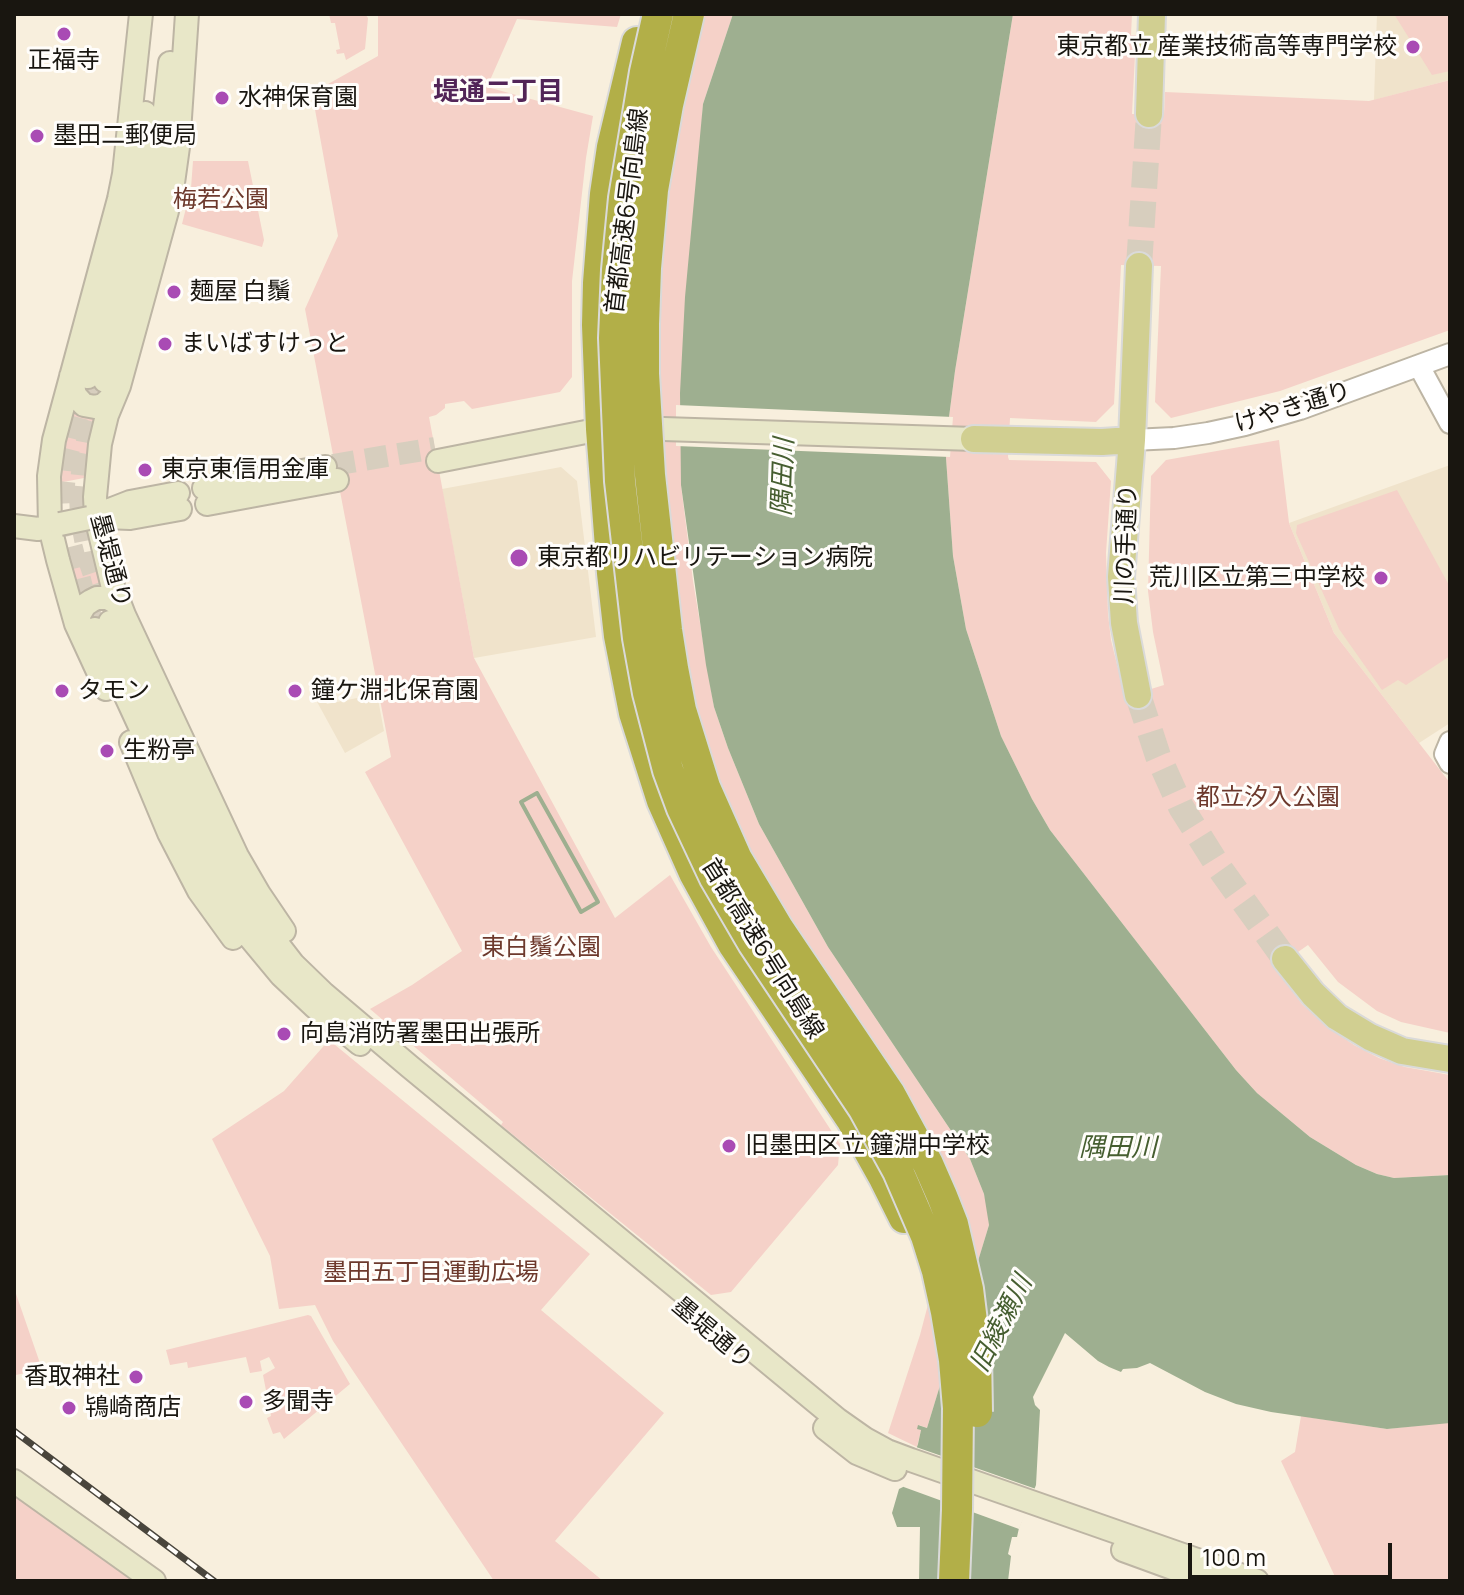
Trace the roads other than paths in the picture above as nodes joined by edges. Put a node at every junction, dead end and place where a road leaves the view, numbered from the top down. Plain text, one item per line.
1 (141, 14) edge
2 (150, 14) edge
3 (178, 14) edge
4 (187, 14) edge
5 (644, 14) edge
6 (658, 14) edge
7 (673, 14) edge
8 (689, 14) edge
9 (1152, 14) edge
10 (1149, 114) tunnel mouth
11 (1139, 266) tunnel mouth
12 (1450, 354) edge
13 (1419, 366) junction
14 (95, 382) junction
15 (1450, 423) edge
16 (632, 428) junction
17 (601, 429) junction
18 (974, 439) joint
19 (1132, 440) junction
20 (437, 454) tunnel mouth
21 (335, 473) tunnel mouth
22 (206, 496) dead end
23 (179, 501) dead end
24 (92, 517) junction
25 (14, 526) edge
26 (55, 526) junction
27 (103, 626) junction
28 (1144, 693) tunnel mouth
29 (1450, 742) edge
30 (1450, 763) edge
31 (1450, 1047) edge
32 (1450, 1059) edge
33 (977, 1401) junction
34 (908, 1466) junction
35 (958, 1473) junction
36 (14, 1481) edge
37 (1027, 1509) junction
38 (154, 1581) edge
39 (954, 1581) edge
40 (971, 1581) edge
41 (1208, 1581) edge
42 (1257, 1581) edge

1 - 14 main road, 墨堤通り
2 - 14 main road, 墨堤通り
3 - 14 main road, 墨堤通り
4 - 14 main road, 墨堤通り
5 - 17 highway
6 - 35 highway, 首都高速6号向島線, bridge
7 - 16 highway
8 - 33 highway, 首都高速6号向島線, bridge
9 - 10 main road
11 - 19 main road, 川の手通り
12 - 13 street, けやき通り
13 - 15 street
13 - 19 street, けやき通り
14 - 24 main road, 墨堤通り
14 - 26 main road, 墨堤通り
16 - 17 main road
16 - 18 main road
16 - 33 highway, bridge
17 - 20 main road
17 - 35 highway, bridge
18 - 19 main road
19 - 28 main road, 川の手通り
21 - 22 main road
23 - 24 main road
24 - 26 main road, bridge
24 - 27 main road, 墨堤通り
25 - 26 main road
26 - 27 main road, 墨堤通り
27 - 34 main road, 墨堤通り
27 - 34 main road, 墨堤通り
29 - 30 street
31 - 32 main road
33 - 40 highway, 首都高速6号向島線
34 - 37 main road, 墨堤通り
35 - 39 highway, 首都高速6号向島線, bridge
36 - 38 main road
37 - 41 main road, 墨堤通り
37 - 42 main road, 墨堤通り

